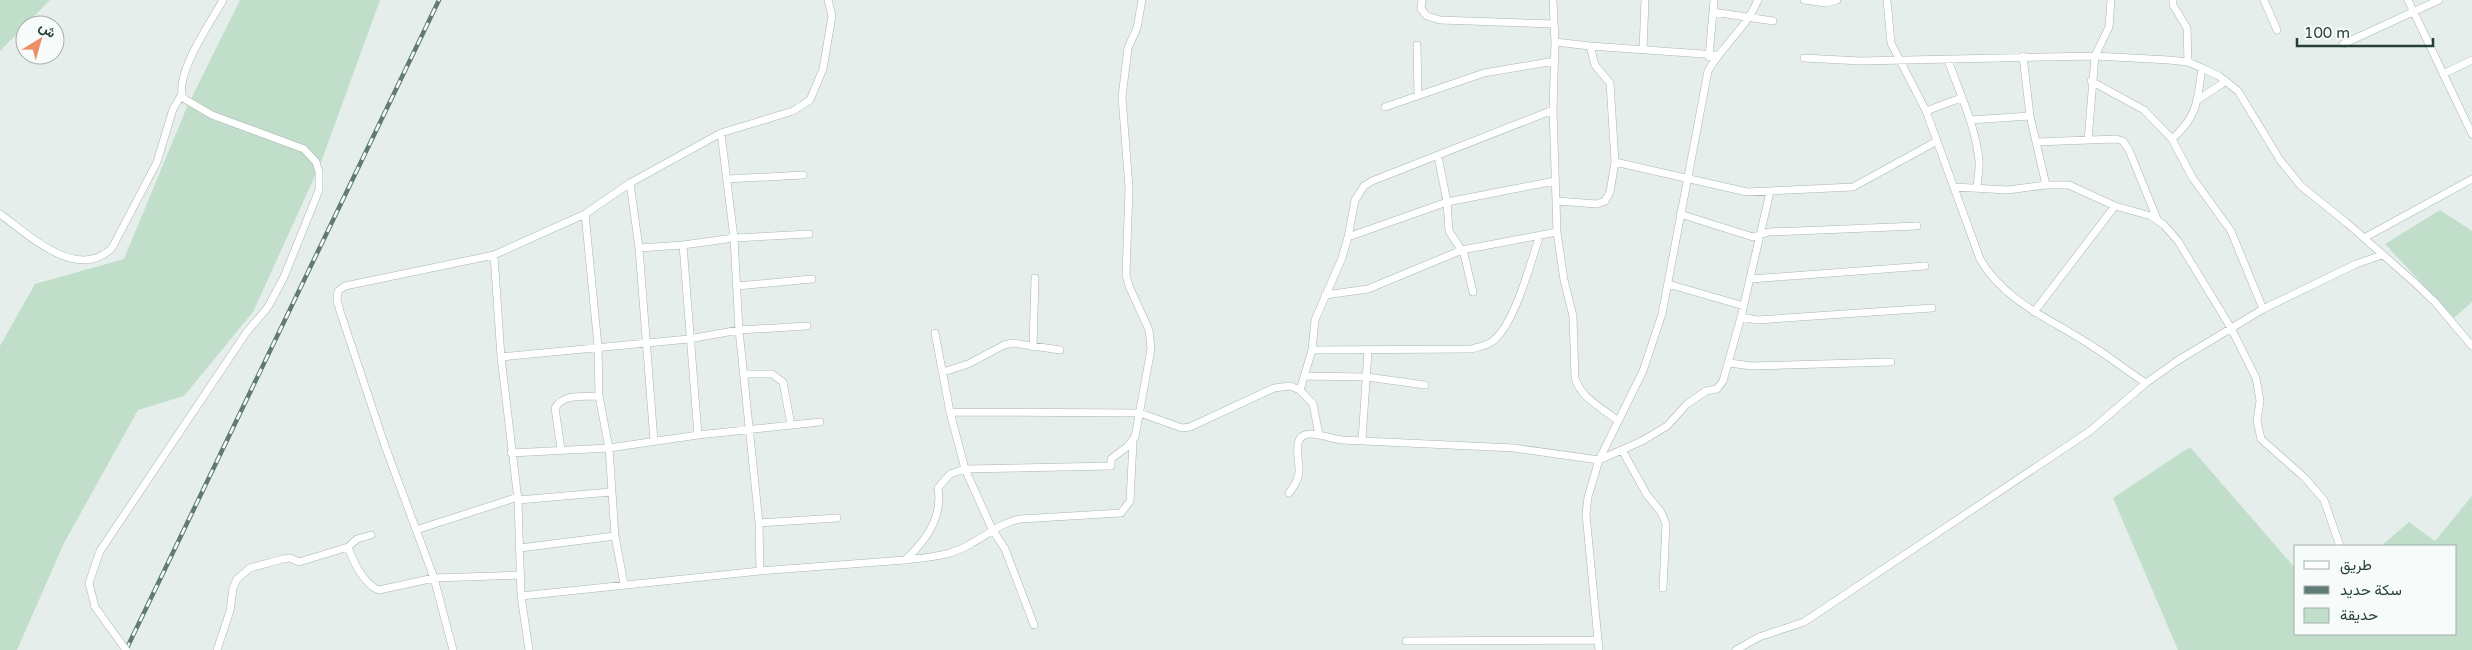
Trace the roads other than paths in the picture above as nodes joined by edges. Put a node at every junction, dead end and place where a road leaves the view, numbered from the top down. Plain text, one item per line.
1 (223, 0) edge
2 (828, 0) edge
3 (1142, 0) edge
4 (1422, 0) edge
5 (1553, 0) edge
6 (1645, 0) edge
7 (1714, 0) edge
8 (1758, 0) edge
9 (1804, 0) edge
10 (1837, 0) edge
11 (1887, 0) edge
12 (2111, 0) edge
13 (2173, 0) edge
14 (2264, 0) edge
15 (2408, 0) edge
16 (2439, 0) edge
17 (1713, 12) junction
18 (2414, 12) junction
19 (1749, 18) junction
20 (1773, 21) dead end
21 (1554, 24) junction
22 (2277, 30) dead end
23 (1555, 42) junction
24 (2343, 44) dead end
25 (1417, 45) dead end
26 (1590, 46) junction
27 (1643, 50) junction
28 (1713, 55) junction
29 (2023, 56) junction
30 (2095, 56) junction
31 (1804, 58) dead end
32 (1899, 59) junction
33 (1948, 60) junction
34 (2472, 60) edge
35 (1555, 61) junction
36 (2188, 62) junction
37 (2202, 68) junction
38 (2443, 74) junction
39 (2091, 81) junction
40 (2226, 81) junction
41 (182, 94) junction
42 (1418, 96) junction
43 (1962, 98) junction
44 (2199, 99) junction
45 (1385, 107) dead end
46 (1553, 110) junction
47 (1926, 111) junction
48 (2030, 116) junction
49 (1970, 120) junction
50 (721, 133) junction
51 (2472, 134) edge
52 (2172, 139) junction
53 (2088, 140) junction
54 (1937, 141) junction
55 (2036, 142) junction
56 (1438, 156) junction
57 (1615, 162) junction
58 (803, 175) dead end
59 (1688, 178) junction
60 (728, 179) junction
61 (2472, 179) edge
62 (1555, 181) junction
63 (630, 183) junction
64 (2046, 185) junction
65 (1954, 187) junction
66 (1977, 188) junction
67 (1770, 192) junction
68 (1557, 201) junction
69 (1447, 202) junction
70 (2115, 206) junction
71 (0, 214) edge
72 (584, 214) junction
73 (1680, 214) junction
74 (2157, 220) junction
75 (1917, 226) dead end
76 (1557, 232) junction
77 (809, 234) dead end
78 (1540, 234) junction
79 (1761, 235) junction
80 (1348, 236) junction
81 (734, 238) junction
82 (2364, 238) junction
83 (683, 245) junction
84 (639, 248) junction
85 (1462, 250) junction
86 (494, 255) junction
87 (2382, 255) junction
88 (1925, 266) dead end
89 (1035, 278) dead end
90 (812, 279) dead end
91 (1751, 279) junction
92 (1668, 284) junction
93 (737, 286) junction
94 (1472, 292) dead end
95 (1325, 295) junction
96 (1744, 306) junction
97 (1932, 308) dead end
98 (2263, 309) junction
99 (2034, 312) junction
100 (1742, 317) junction
101 (807, 326) dead end
102 (2231, 328) junction
103 (739, 330) junction
104 (936, 333) dead end
105 (689, 339) junction
106 (645, 344) junction
107 (598, 346) junction
108 (2472, 346) edge
109 (1033, 347) junction
110 (1060, 350) dead end
111 (1312, 350) junction
112 (1368, 351) junction
113 (501, 357) junction
114 (1891, 362) dead end
115 (1730, 363) junction
116 (943, 372) junction
117 (744, 374) junction
118 (1304, 376) junction
119 (1367, 377) junction
120 (2146, 383) junction
121 (1425, 385) dead end
122 (1300, 390) junction
123 (599, 396) junction
124 (950, 412) junction
125 (1140, 413) junction
126 (1617, 420) junction
127 (820, 422) dead end
128 (790, 425) junction
129 (748, 430) junction
130 (1319, 434) junction
131 (698, 435) junction
132 (1362, 440) junction
133 (654, 441) junction
134 (1133, 442) junction
135 (610, 448) junction
136 (561, 449) junction
137 (1622, 450) junction
138 (511, 453) junction
139 (1599, 460) junction
140 (965, 469) junction
141 (611, 492) junction
142 (1289, 492) dead end
143 (518, 499) junction
144 (837, 518) dead end
145 (758, 523) junction
146 (992, 529) junction
147 (416, 530) junction
148 (371, 535) dead end
149 (615, 536) junction
150 (2340, 545) edge
151 (348, 547) junction
152 (520, 548) junction
153 (906, 560) junction
154 (760, 572) junction
155 (521, 575) junction
156 (434, 578) junction
157 (624, 584) junction
158 (1663, 588) dead end
159 (521, 596) junction
160 (1034, 625) dead end
161 (1598, 640) junction
162 (1406, 641) dead end
163 (126, 650) edge
164 (217, 650) edge
165 (452, 650) edge
166 (529, 650) edge
167 (1599, 650) edge
168 (1736, 650) edge

1 - 41 street
2 - 50 street
3 - 125 street
4 - 21 street
5 - 21 street
6 - 27 street
7 - 17 street
8 - 19 street
9 - 10 street
11 - 32 street
12 - 30 street
13 - 36 street
14 - 22 street
15 - 18 street
16 - 18 street
17 - 19 street
17 - 28 street
18 - 24 street
18 - 38 street
19 - 20 street
19 - 28 street
21 - 23 street
23 - 26 street
23 - 35 street
25 - 42 street
26 - 27 street
26 - 57 street
27 - 28 street
28 - 59 street
29 - 30 street
29 - 33 street
29 - 48 street
30 - 36 street
30 - 39 street
31 - 32 street
32 - 33 street
32 - 47 street
33 - 43 street
34 - 38 street
35 - 42 street
35 - 46 street
36 - 37 street
37 - 40 street
37 - 44 street
38 - 51 street
39 - 52 street
39 - 53 street
40 - 44 street
40 - 82 street
41 - 71 street
41 - 163 street, bridge
42 - 45 street
43 - 47 street
43 - 49 street
44 - 52 street
46 - 56 street
46 - 62 street
47 - 54 street
48 - 49 street
48 - 55 street
49 - 66 street
50 - 60 street
50 - 63 street
52 - 98 street
53 - 55 street
53 - 74 street
54 - 65 street
54 - 67 street
55 - 64 street
56 - 69 street
56 - 80 street
57 - 59 street
57 - 68 street
58 - 60 street
59 - 67 street
59 - 73 street
60 - 81 street
61 - 82 street
62 - 68 street
62 - 69 street
63 - 72 street
63 - 84 street
64 - 66 street
64 - 70 street
65 - 66 street
65 - 99 street
67 - 79 street
68 - 76 street
69 - 80 street
69 - 85 street
70 - 74 street
70 - 99 street
72 - 86 street
72 - 107 street
73 - 79 street
73 - 92 street
74 - 102 street
75 - 79 street
76 - 78 street
76 - 126 street
77 - 81 street
78 - 85 street
78 - 112 street
79 - 91 street
80 - 95 street
81 - 83 street
81 - 93 street
82 - 87 street
83 - 84 street
83 - 105 street
84 - 106 street
85 - 94 street
85 - 95 street
86 - 113 street
86 - 147 street
87 - 98 street
87 - 108 street
88 - 91 street
89 - 109 street
90 - 93 street
91 - 96 street
92 - 96 street
92 - 126 street
93 - 103 street
95 - 111 street
96 - 100 street
97 - 100 street
98 - 102 street
99 - 120 street
100 - 115 street
101 - 103 street
102 - 120 street
102 - 150 street
103 - 105 street
103 - 117 street
104 - 116 street
105 - 106 street
105 - 131 street
106 - 107 street
106 - 133 street
107 - 113 street
107 - 123 street
109 - 110 street
109 - 116 street
111 - 112 street
111 - 118 street
112 - 119 street
113 - 138 street
114 - 115 street
115 - 137 street
116 - 124 street
117 - 128 street
117 - 129 street
118 - 119 street
118 - 122 street
119 - 121 street
119 - 132 street
120 - 168 street
122 - 125 street
122 - 130 street
123 - 135 street
123 - 136 street
124 - 125 street
124 - 140 street
125 - 134 street
126 - 139 street
127 - 128 street
128 - 129 street
129 - 131 street
129 - 145 street
130 - 132 street
130 - 142 street
131 - 133 street
132 - 139 street
133 - 135 street
134 - 140 street
134 - 146 street
135 - 136 street
135 - 141 street
136 - 138 street
137 - 139 street
137 - 158 street
138 - 143 street
139 - 161 street
140 - 146 street
140 - 153 street
141 - 143 street
141 - 149 street
143 - 147 street
143 - 152 street
144 - 145 street
145 - 154 street
146 - 153 street
146 - 160 street
147 - 156 street
148 - 151 street
149 - 152 street
149 - 157 street
151 - 156 street
151 - 164 street
152 - 155 street
153 - 154 street
154 - 157 street
155 - 156 street
155 - 159 street
156 - 165 street
157 - 159 street
159 - 166 street
161 - 162 street
161 - 167 street

